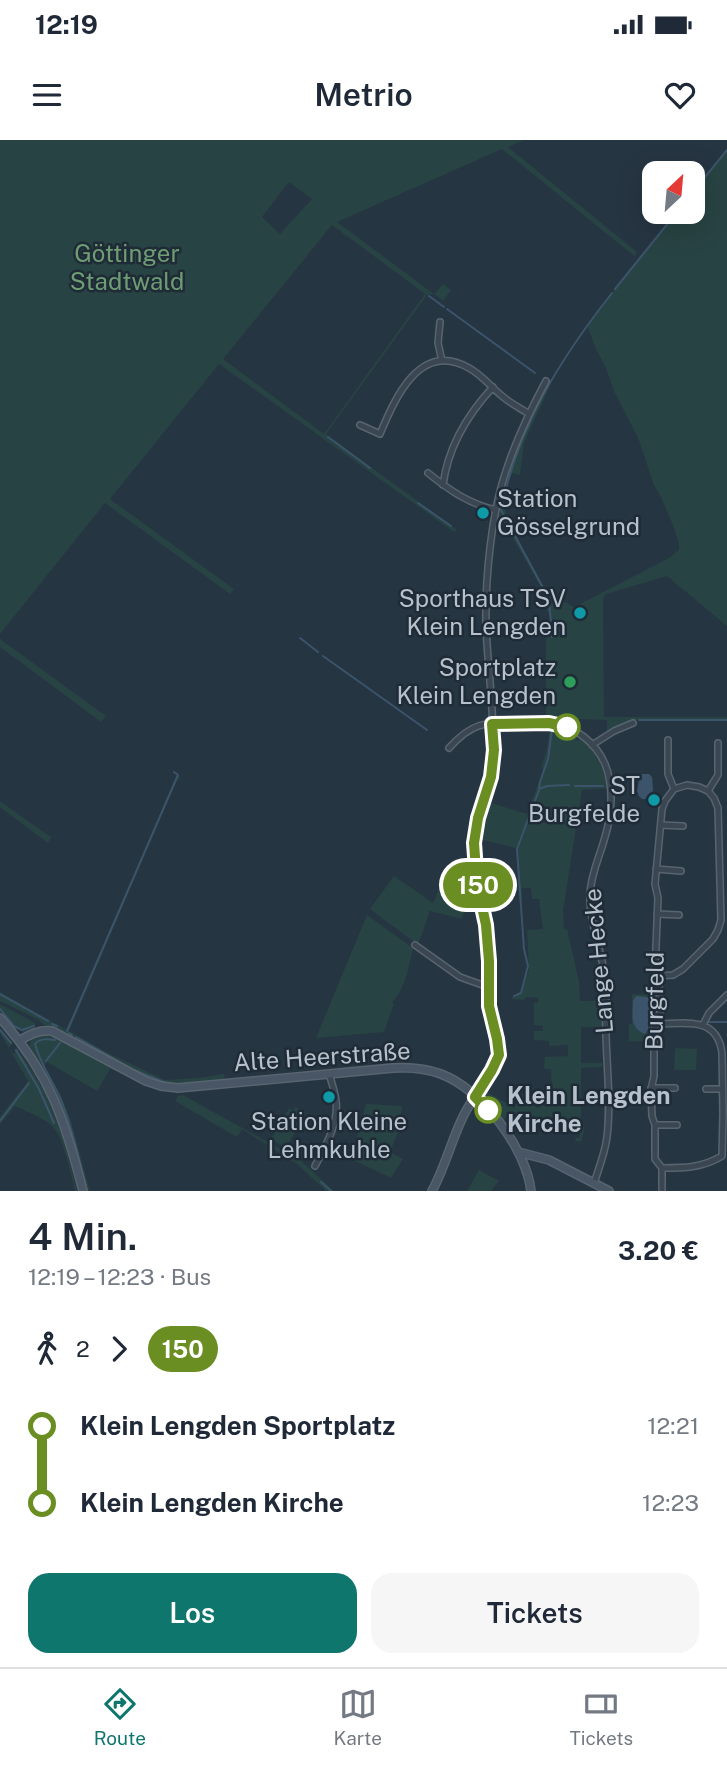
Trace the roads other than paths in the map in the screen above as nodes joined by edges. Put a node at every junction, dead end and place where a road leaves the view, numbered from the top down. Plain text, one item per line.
1 (440, 322) dead end
2 (442, 361) junction
3 (546, 381) dead end
4 (493, 387) junction
5 (529, 414) junction
6 (360, 425) dead end
7 (428, 473) dead end
8 (443, 485) junction
9 (496, 510) junction
10 (633, 723) dead end
11 (492, 724) junction
12 (668, 740) dead end
13 (718, 743) dead end
14 (592, 745) junction
15 (449, 748) dead end
16 (674, 789) junction
17 (708, 791) junction
18 (661, 825) junction
19 (682, 826) dead end
20 (656, 869) junction
21 (681, 871) dead end
22 (657, 914) junction
23 (679, 915) dead end
24 (415, 945) dead end
25 (656, 975) junction
26 (488, 988) junction
27 (727, 995) edge
28 (0, 1018) edge
29 (656, 1024) junction
30 (703, 1025) junction
31 (19, 1041) junction
32 (329, 1074) junction
33 (651, 1088) junction
34 (676, 1088) dead end
35 (706, 1089) dead end
36 (722, 1090) junction
37 (475, 1097) junction
38 (656, 1125) junction
39 (677, 1125) dead end
40 (518, 1152) junction
41 (538, 1157) junction
42 (315, 1166) dead end
43 (526, 1168) junction
44 (662, 1168) junction
45 (594, 1183) junction
46 (83, 1191) edge
47 (432, 1191) edge
48 (531, 1191) edge
49 (609, 1191) edge
50 (662, 1191) edge

1 - 2 street
2 - 4 street
2 - 6 street
3 - 5 street
4 - 5 street
4 - 8 street
5 - 9 street
7 - 8 street
8 - 9 street
9 - 11 street
10 - 14 street
11 - 14 street, Lange Hecke
11 - 15 street, Lange Hecke
11 - 26 street
12 - 16 street
13 - 17 street
14 - 45 street, Lange Hecke
16 - 17 street
16 - 18 street, Burgfeld
17 - 25 street
18 - 19 street
18 - 20 street, Burgfeld
20 - 21 street
20 - 22 street, Burgfeld
22 - 23 street
22 - 25 street, Burgfeld
24 - 26 street
25 - 29 street, Burgfeld
26 - 37 street
27 - 30 street
28 - 31 main road
29 - 30 street
29 - 33 street, Burgfeld
30 - 36 street
31 - 32 main road, Alte Heerstraße
31 - 46 main road
32 - 37 main road, Alte Heerstraße
32 - 42 street
33 - 34 street
33 - 38 street, Burgfeld
35 - 36 street
36 - 44 street
37 - 40 main road, Alte Heerstraße
37 - 47 main road
38 - 39 street
38 - 44 street, Burgfeld
40 - 41 main road
40 - 43 main road, Alte Heerstraße
41 - 43 main road
41 - 45 main road
43 - 48 main road, Alte Heerstraße
44 - 50 street, Burgfeld
45 - 49 main road

